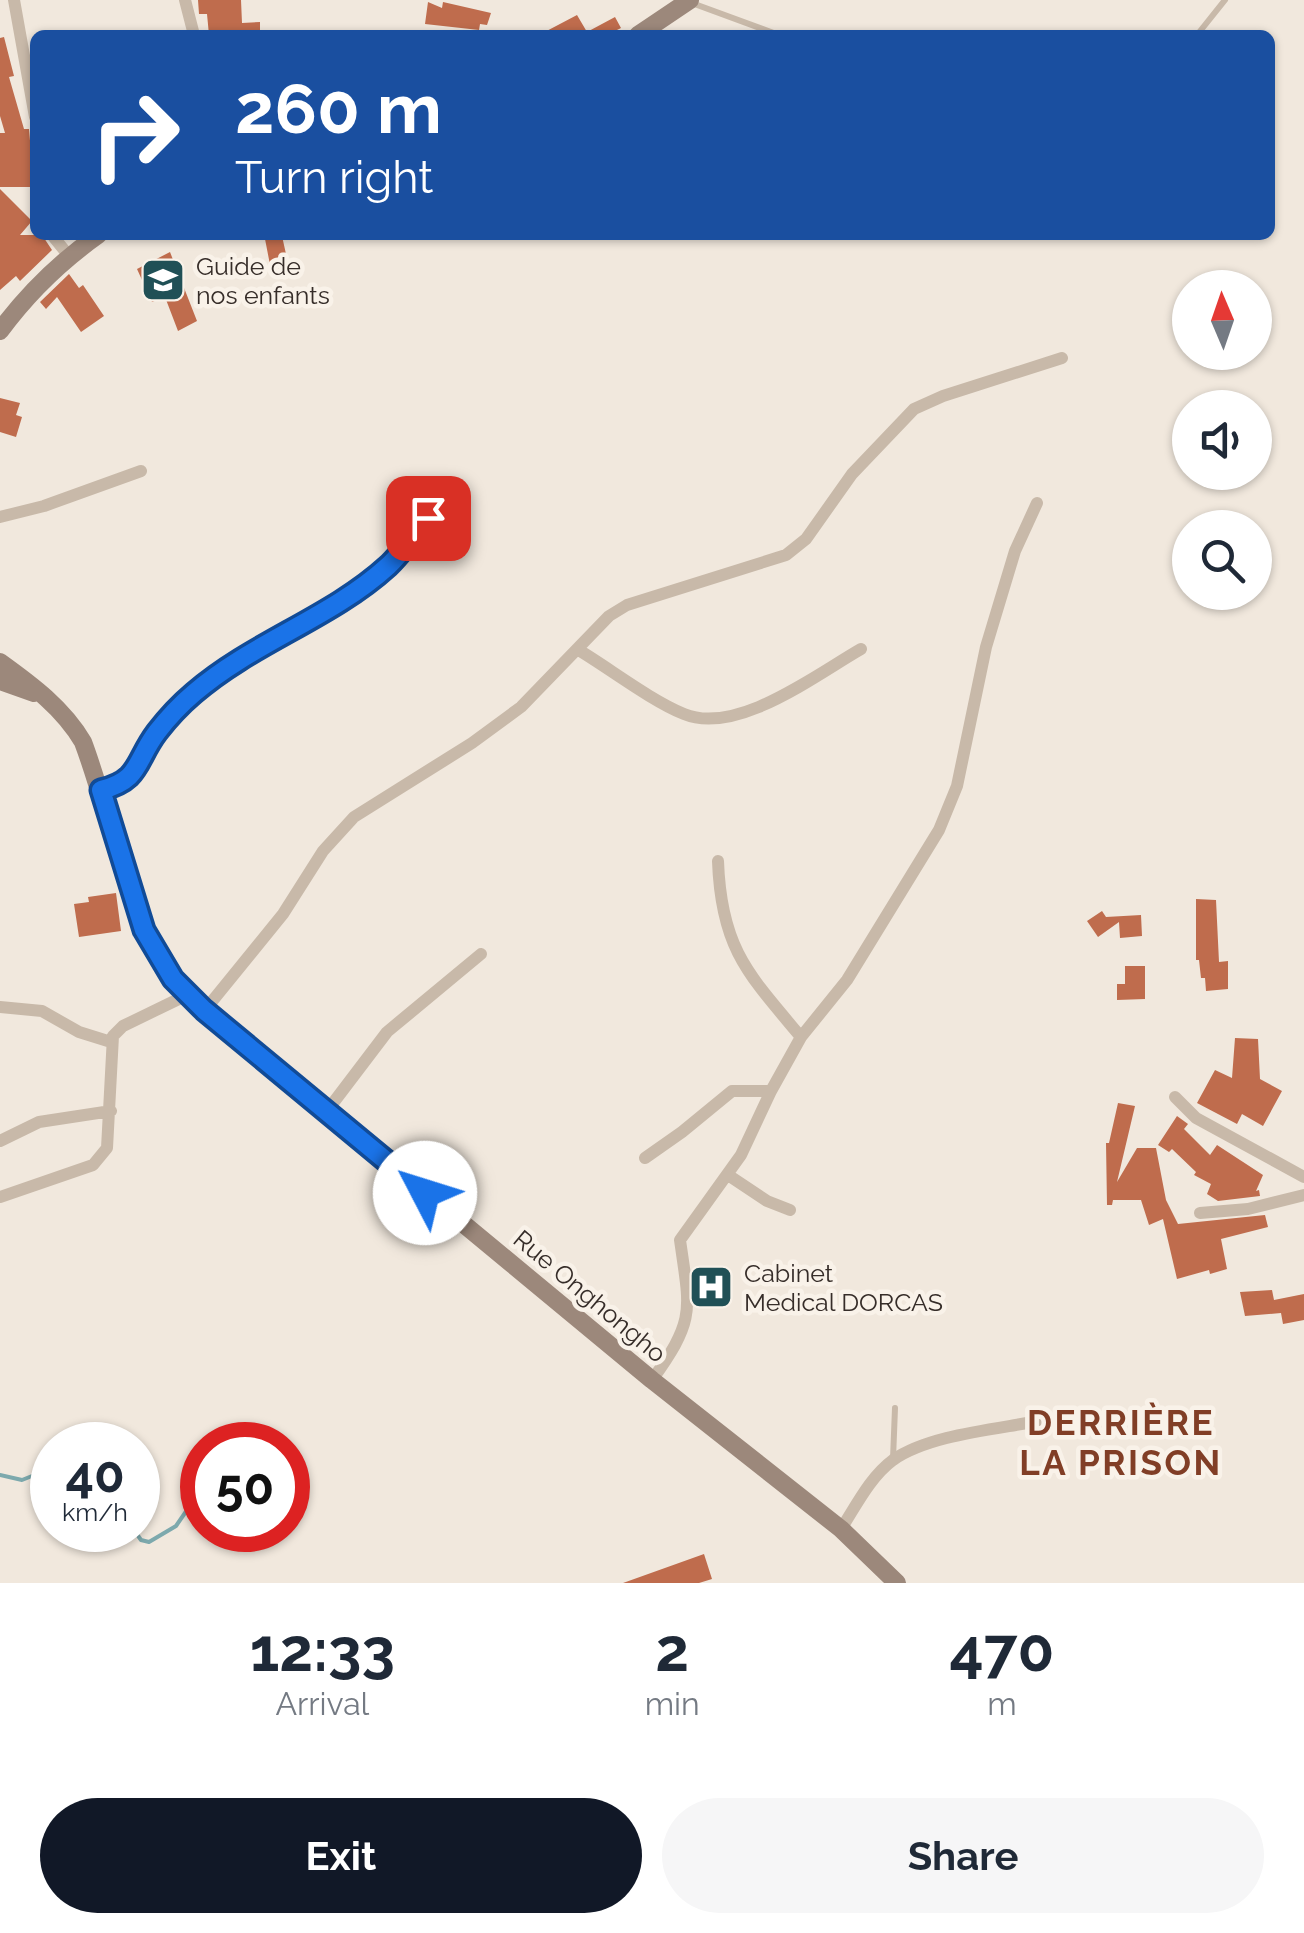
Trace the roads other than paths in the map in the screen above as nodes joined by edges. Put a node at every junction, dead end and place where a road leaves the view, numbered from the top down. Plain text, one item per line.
1 (14, 0) edge
2 (185, 0) edge
3 (1226, 0) edge
4 (689, 1) edge
5 (193, 30) edge
6 (646, 30) edge
7 (766, 30) edge
8 (1201, 30) edge
9 (30, 90) edge
10 (56, 240) edge
11 (91, 240) edge
12 (69, 256) junction
13 (0, 331) edge
14 (1062, 358) dead end
15 (141, 471) dead end
16 (1038, 503) dead end
17 (0, 516) edge
18 (428, 518) dead end
19 (577, 649) junction
20 (861, 649) dead end
21 (0, 662) edge
22 (0, 682) edge
23 (44, 696) junction
24 (101, 790) junction
25 (718, 861) dead end
26 (481, 954) dead end
27 (188, 994) junction
28 (0, 1007) edge
29 (204, 1010) junction
30 (802, 1037) junction
31 (110, 1042) junction
32 (771, 1091) junction
33 (1175, 1097) dead end
34 (111, 1111) junction
35 (327, 1111) junction
36 (0, 1141) edge
37 (645, 1158) dead end
38 (728, 1176) junction
39 (1304, 1177) edge
40 (1304, 1194) edge
41 (0, 1197) edge
42 (790, 1210) dead end
43 (1200, 1213) dead end
44 (652, 1380) junction
45 (895, 1408) dead end
46 (1044, 1420) dead end
47 (894, 1460) junction
48 (841, 1529) junction
49 (897, 1583) edge

1 - 9 street
2 - 5 street
3 - 8 lane
4 - 6 main road
4 - 7 lane
10 - 12 street
11 - 12 main road
12 - 13 main road
14 - 19 street
15 - 17 street
16 - 30 street
18 - 24 street
19 - 20 street
19 - 29 street
21 - 23 main road, Rue Onghongho
22 - 23 main road
23 - 24 main road, Rue Onghongho
24 - 27 main road, Rue Onghongho
25 - 30 street
26 - 35 street
27 - 29 main road, Rue Onghongho
27 - 31 street
28 - 31 street
29 - 35 main road, Rue Onghongho
30 - 32 street
31 - 34 street
32 - 37 street
32 - 38 street
33 - 39 street
34 - 36 street
34 - 41 street
35 - 44 main road, Rue Onghongho
38 - 42 street
38 - 44 street
40 - 43 street
44 - 48 main road, Rue Onghongho
45 - 47 lane
46 - 47 street
47 - 48 street
48 - 49 main road, Rue Onghongho

